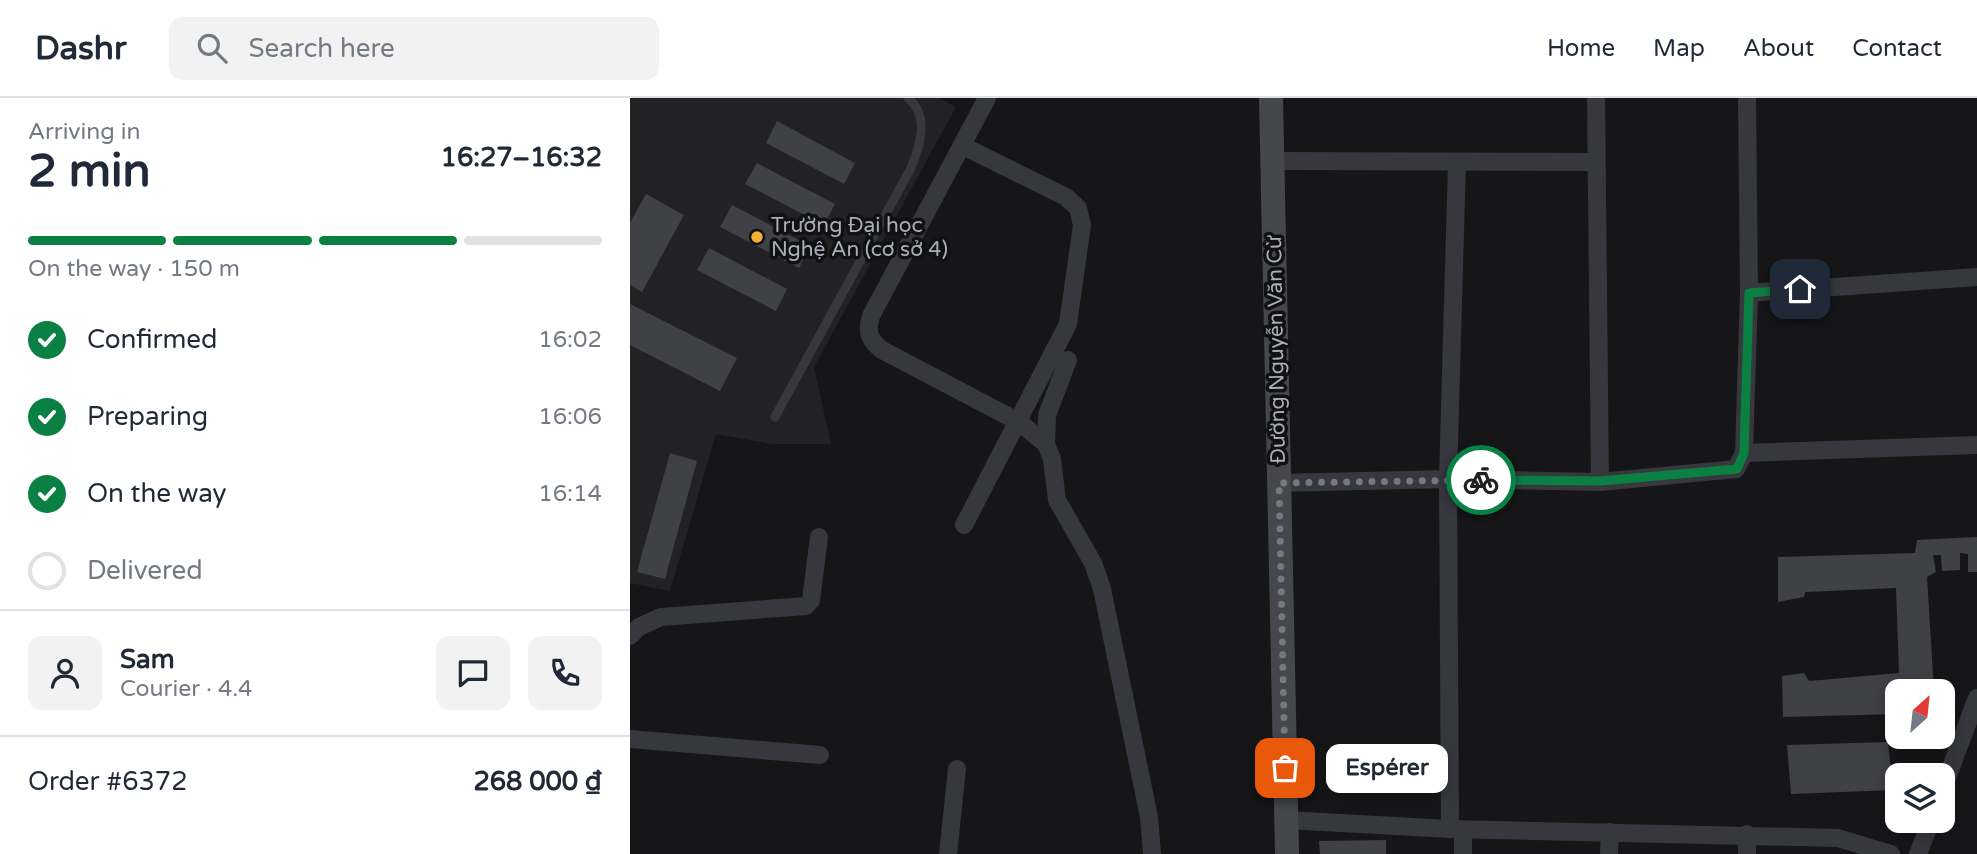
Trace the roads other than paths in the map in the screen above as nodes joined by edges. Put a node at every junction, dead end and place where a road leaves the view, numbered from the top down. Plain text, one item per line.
1 (908, 98) edge
2 (987, 98) edge
3 (1271, 98) edge
4 (1596, 98) edge
5 (1747, 98) edge
6 (963, 146) junction
7 (1272, 161) junction
8 (1457, 162) junction
9 (1596, 162) junction
10 (1977, 277) edge
11 (1749, 293) junction
12 (1068, 360) dead end
13 (775, 417) dead end
14 (1019, 422) junction
15 (1046, 444) junction
16 (1977, 444) edge
17 (1744, 453) junction
18 (1448, 479) junction
19 (1600, 481) junction
20 (1279, 483) junction
21 (964, 525) dead end
22 (819, 537) dead end
23 (630, 636) edge
24 (1977, 698) edge
25 (630, 739) edge
26 (1969, 747) edge
27 (820, 755) dead end
28 (957, 769) dead end
29 (1955, 770) edge
30 (1286, 820) junction
31 (1457, 829) junction
32 (1610, 832) junction
33 (1926, 833) edge
34 (1747, 834) junction
35 (948, 854) edge
36 (1152, 854) edge
37 (1287, 854) edge
38 (1463, 854) edge
39 (1609, 854) edge
40 (1747, 854) edge
41 (1891, 854) edge
42 (1918, 854) edge

1 - 13 lane
2 - 6 street
3 - 7 main road, Đường Nguyễn Văn Cừ
4 - 9 street
5 - 11 street
6 - 14 street
6 - 14 street
7 - 8 street
7 - 20 main road, Đường Nguyễn Văn Cừ
8 - 9 street
8 - 18 street
9 - 19 street
10 - 11 street
11 - 17 street
12 - 15 street
14 - 15 street
14 - 21 street
15 - 36 street
16 - 17 street
17 - 19 street
18 - 19 street
18 - 20 street
18 - 31 street
20 - 30 main road, Đường Nguyễn Văn Cừ
22 - 23 street
24 - 26 street
25 - 27 street
26 - 29 street
28 - 35 street
30 - 31 street
30 - 37 main road, Đường Nguyễn Văn Cừ
31 - 32 street
31 - 38 street
32 - 34 street
32 - 39 street
33 - 42 street
34 - 40 street
34 - 41 street

